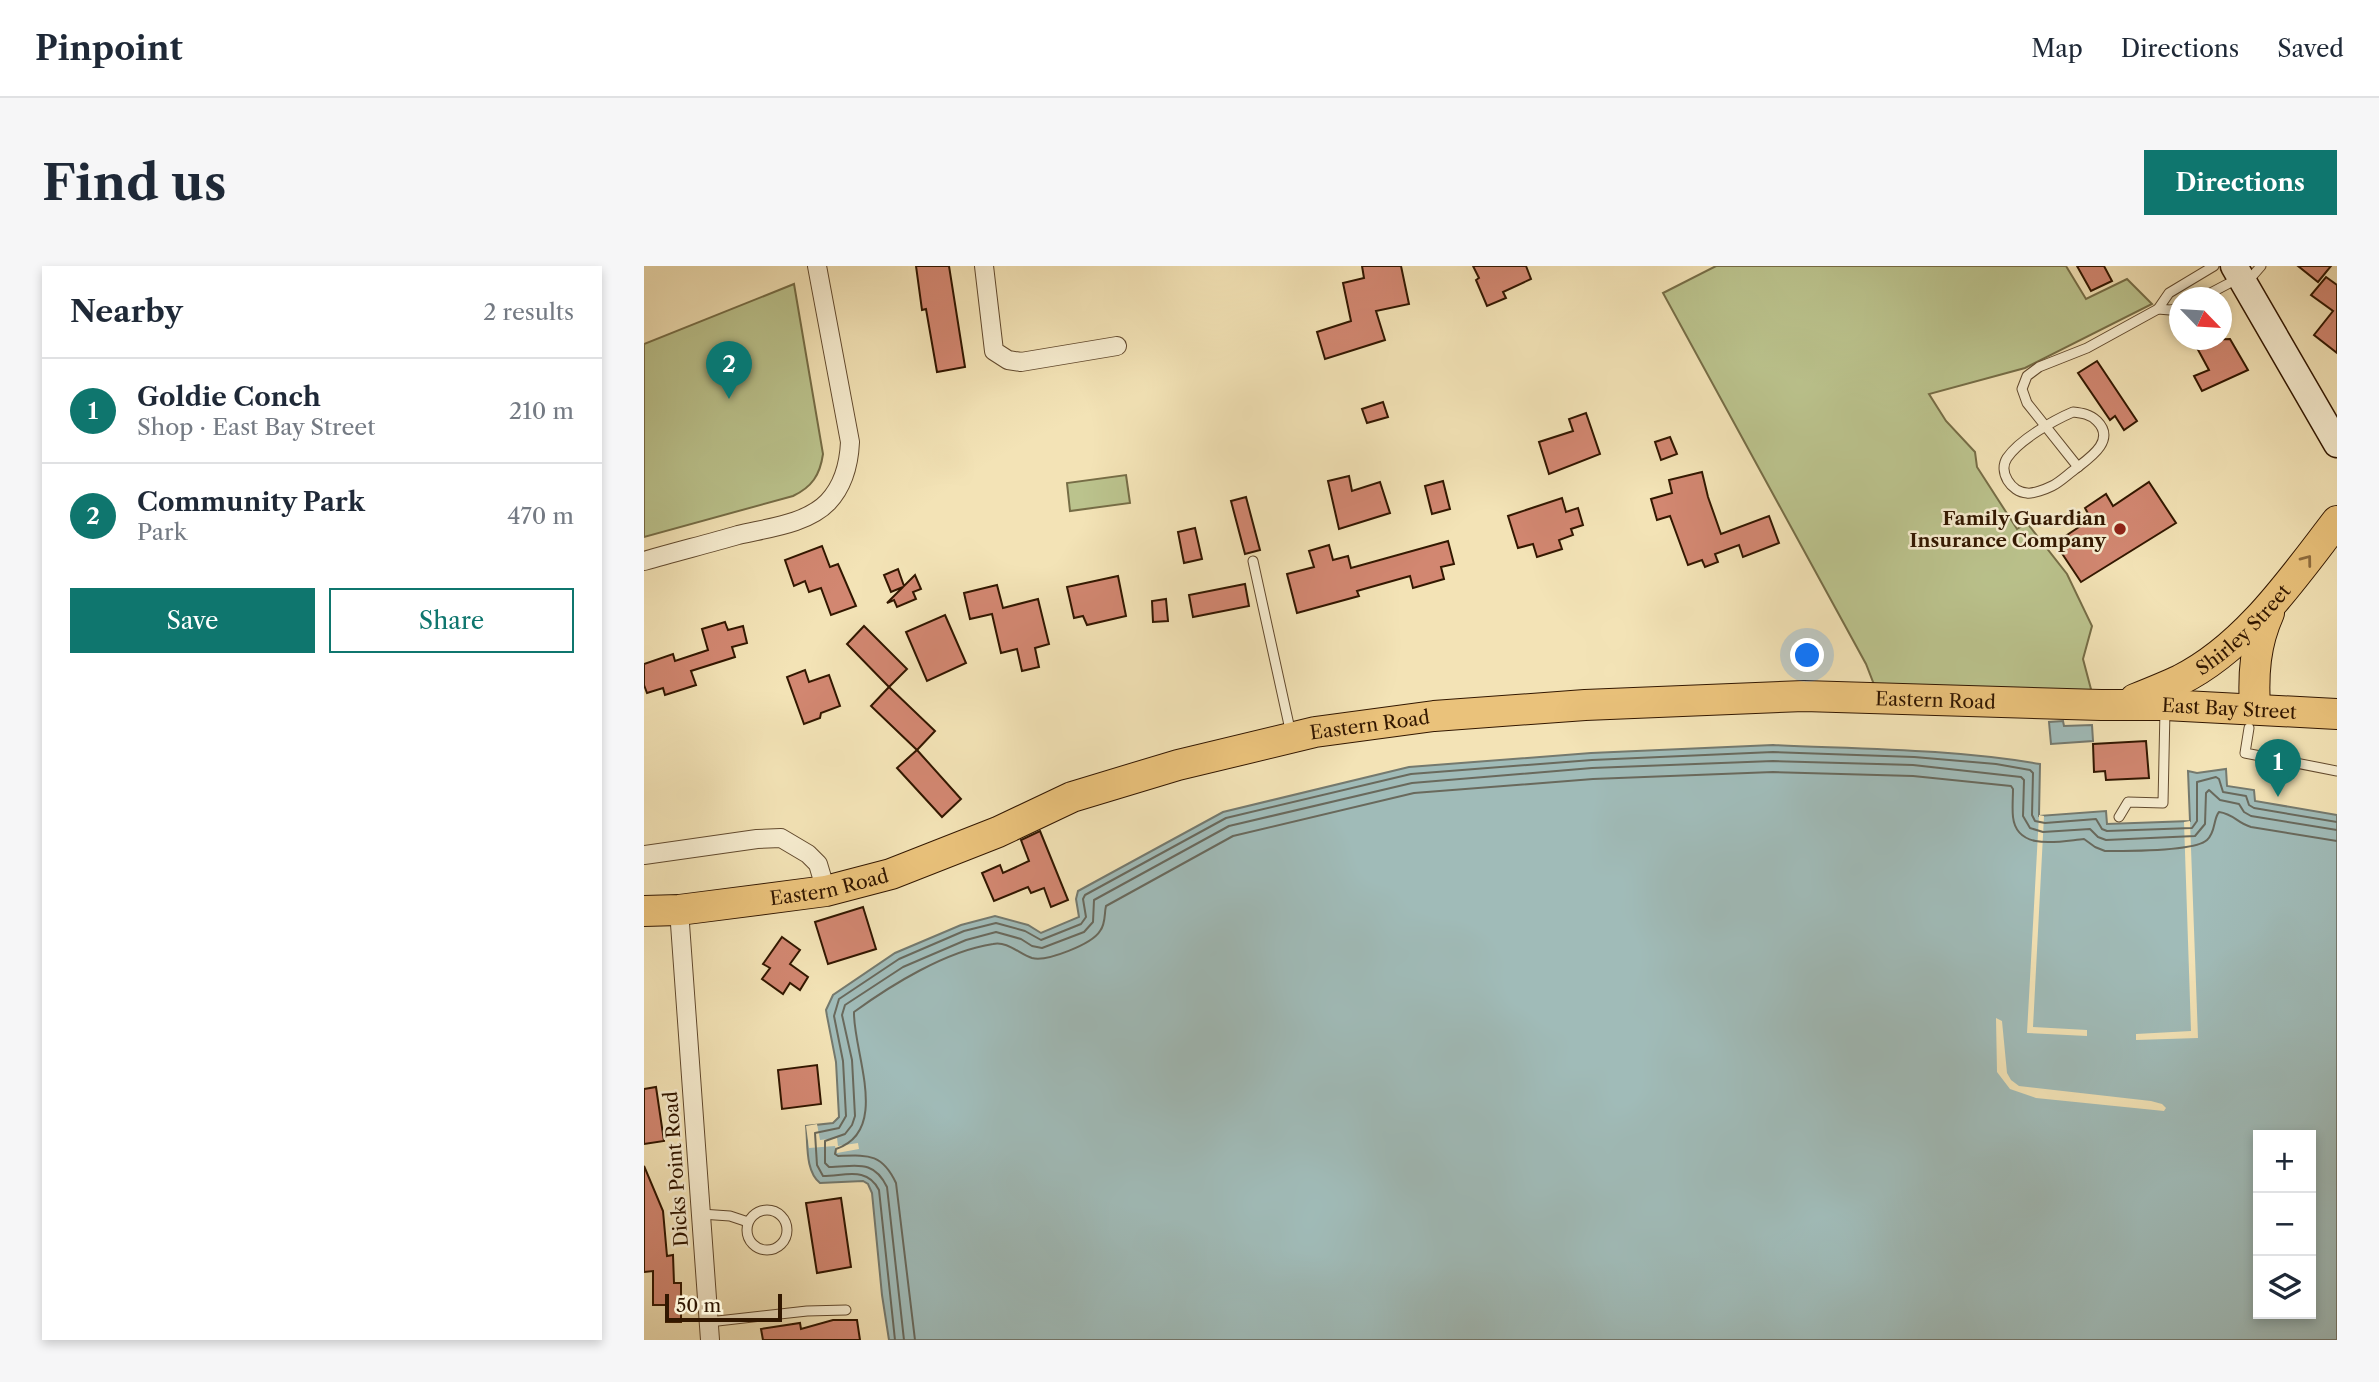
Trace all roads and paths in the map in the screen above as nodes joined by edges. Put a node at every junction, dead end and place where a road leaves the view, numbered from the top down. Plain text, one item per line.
1 (817, 266) edge
2 (984, 266) edge
3 (2214, 266) edge
4 (2245, 273) edge
5 (2220, 287) edge
6 (2158, 309) junction
7 (2169, 310) edge
8 (1117, 346) dead end
9 (2046, 427) junction
10 (2337, 444) edge
11 (2078, 467) junction
12 (2337, 520) edge
13 (644, 561) edge
14 (1253, 561) dead end
15 (2274, 603) junction
16 (2122, 705) junction
17 (2165, 705) junction
18 (2337, 714) edge
19 (2252, 718) junction
20 (1292, 738) junction
21 (2337, 771) edge
22 (2119, 817) dead end
23 (644, 855) edge
24 (826, 891) junction
25 (644, 911) edge
26 (679, 911) junction
27 (701, 1213) junction
28 (748, 1222) junction
29 (846, 1310) dead end
30 (709, 1322) junction
31 (710, 1340) edge

1 - 13 street
2 - 8 street
3 - 6 lane
4 - 5 lane
4 - 10 main road
6 - 7 lane
6 - 9 lane
9 - 11 lane
9 - 11 lane
9 - 11 lane
15 -> 12 highway, Shirley Street
14 - 20 lane
15 - 16 highway, Shirley Street
15 - 19 highway
16 - 17 highway, East Bay Street
16 - 20 highway, Eastern Road
17 - 19 highway, East Bay Street
17 - 22 lane
18 - 19 highway, East Bay Street
19 - 21 lane
20 - 24 highway, Eastern Road
23 - 24 street
24 - 26 highway, Eastern Road
25 - 26 highway, Eastern Road
26 - 27 street, Dicks Point Road
27 - 28 lane
27 - 30 street, Dicks Point Road
28 - 28 lane
29 - 30 lane
30 - 31 street, Dicks Point Road

